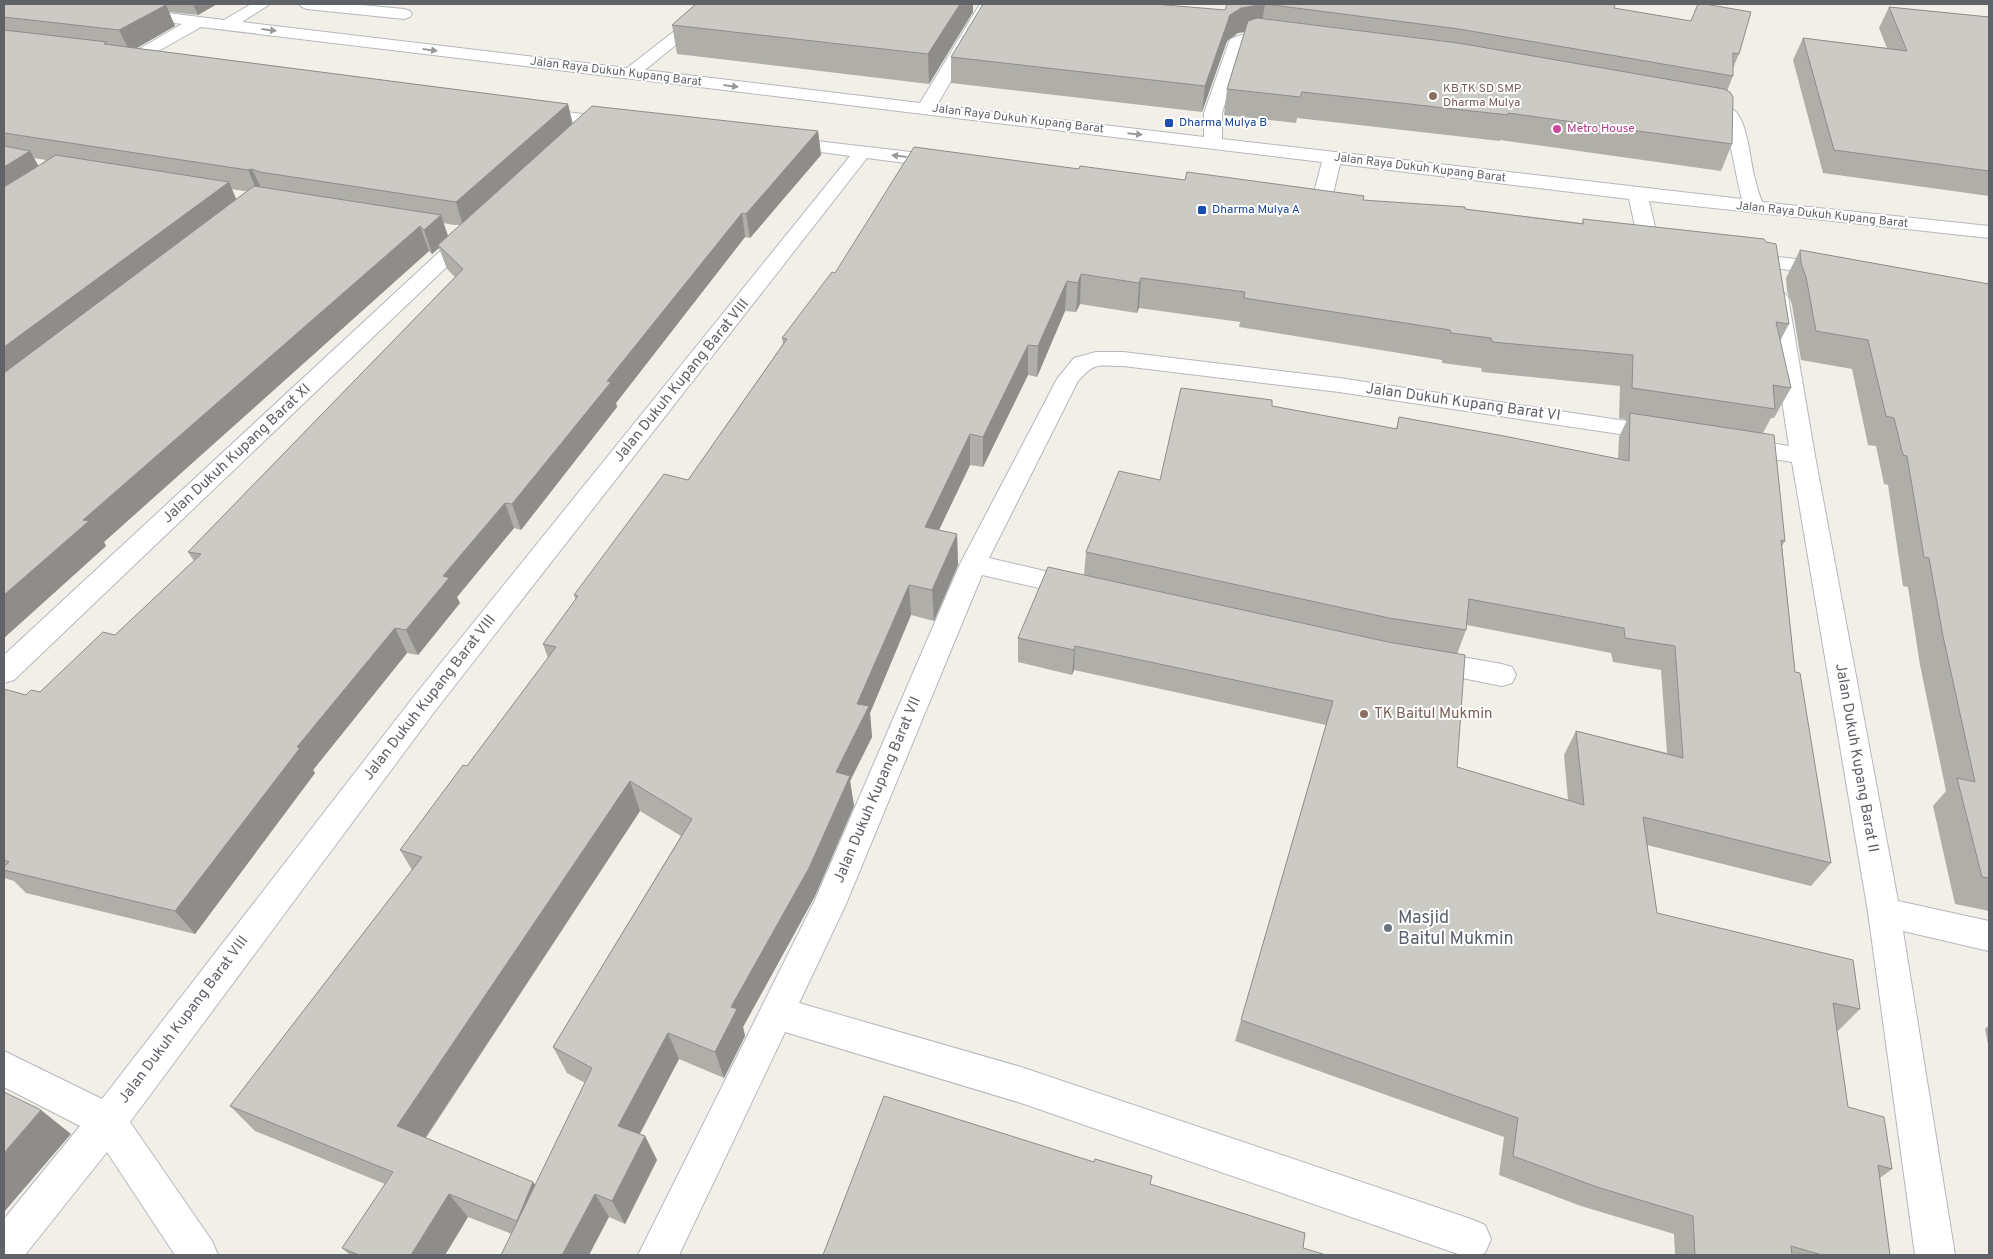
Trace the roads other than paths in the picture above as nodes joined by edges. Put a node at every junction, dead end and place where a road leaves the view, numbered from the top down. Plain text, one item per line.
1 (262, 4) edge
2 (307, 4) edge
3 (718, 4) edge
4 (988, 4) edge
5 (123, 12) edge
6 (404, 14) dead end
7 (199, 21) junction
8 (226, 25) junction
9 (1299, 41) edge
10 (115, 57) edge
11 (133, 59) junction
12 (162, 63) edge
13 (630, 74) junction
14 (1686, 102) edge
15 (926, 108) junction
16 (515, 110) edge
17 (594, 121) junction
18 (632, 125) edge
19 (577, 137) edge
20 (766, 140) edge
21 (1213, 143) junction
22 (862, 151) junction
23 (1332, 158) junction
24 (960, 164) edge
25 (1638, 194) junction
26 (1300, 208) edge
27 (1754, 208) junction
28 (1319, 211) junction
29 (1339, 213) edge
30 (443, 231) dead end
31 (1989, 232) edge
32 (1631, 247) edge
33 (1726, 257) edge
34 (1773, 262) junction
35 (1842, 270) edge
36 (1123, 359) joint
37 (1676, 436) edge
38 (1715, 442) edge
39 (1802, 456) junction
40 (973, 564) junction
41 (1100, 592) edge
42 (1400, 658) edge
43 (4, 672) edge
44 (1502, 675) dead end
45 (1884, 912) junction
46 (1989, 936) edge
47 (776, 1014) junction
48 (4, 1068) edge
49 (108, 1121) junction
50 (1471, 1239) dead end
51 (4, 1250) edge
52 (198, 1255) edge
53 (658, 1255) edge
54 (1935, 1255) edge

1 - 8 street
2 - 6 street
3 - 13 street
4 - 15 street
5 - 7 street, Jalan Raya Dukuh Kupang Barat
7 - 8 street, Jalan Raya Dukuh Kupang Barat
7 - 11 street
8 -> 13 street, Jalan Raya Dukuh Kupang Barat
9 - 21 street
10 - 11 street
11 - 12 street
13 -> 15 street, Jalan Raya Dukuh Kupang Barat
14 - 27 street
15 -> 21 street, Jalan Raya Dukuh Kupang Barat
16 - 17 street
17 - 18 street
17 - 19 street
20 - 22 street
21 - 23 street, Jalan Raya Dukuh Kupang Barat
24 -> 22 street
22 - 49 street, Jalan Dukuh Kupang Barat VIII
23 - 25 street, Jalan Raya Dukuh Kupang Barat
23 - 28 street
25 - 27 street, Jalan Raya Dukuh Kupang Barat
25 - 32 street
26 - 28 street
27 - 31 street, Jalan Raya Dukuh Kupang Barat
28 - 29 street
30 - 43 street, Jalan Dukuh Kupang Barat XI
33 - 34 street
34 - 35 street
34 - 39 street, Jalan Dukuh Kupang Barat II
36 - 37 street, Jalan Dukuh Kupang Barat VI
36 - 40 street, Jalan Dukuh Kupang Barat VII
38 - 39 street
39 - 45 street, Jalan Dukuh Kupang Barat II
40 - 41 street
40 - 47 street, Jalan Dukuh Kupang Barat VII
42 - 44 street
45 - 46 street
45 - 54 street, Jalan Dukuh Kupang Barat II
47 - 50 street
47 - 53 street, Jalan Dukuh Kupang Barat VII
48 - 49 street
49 - 51 street, Jalan Dukuh Kupang Barat VIII
49 - 52 street

